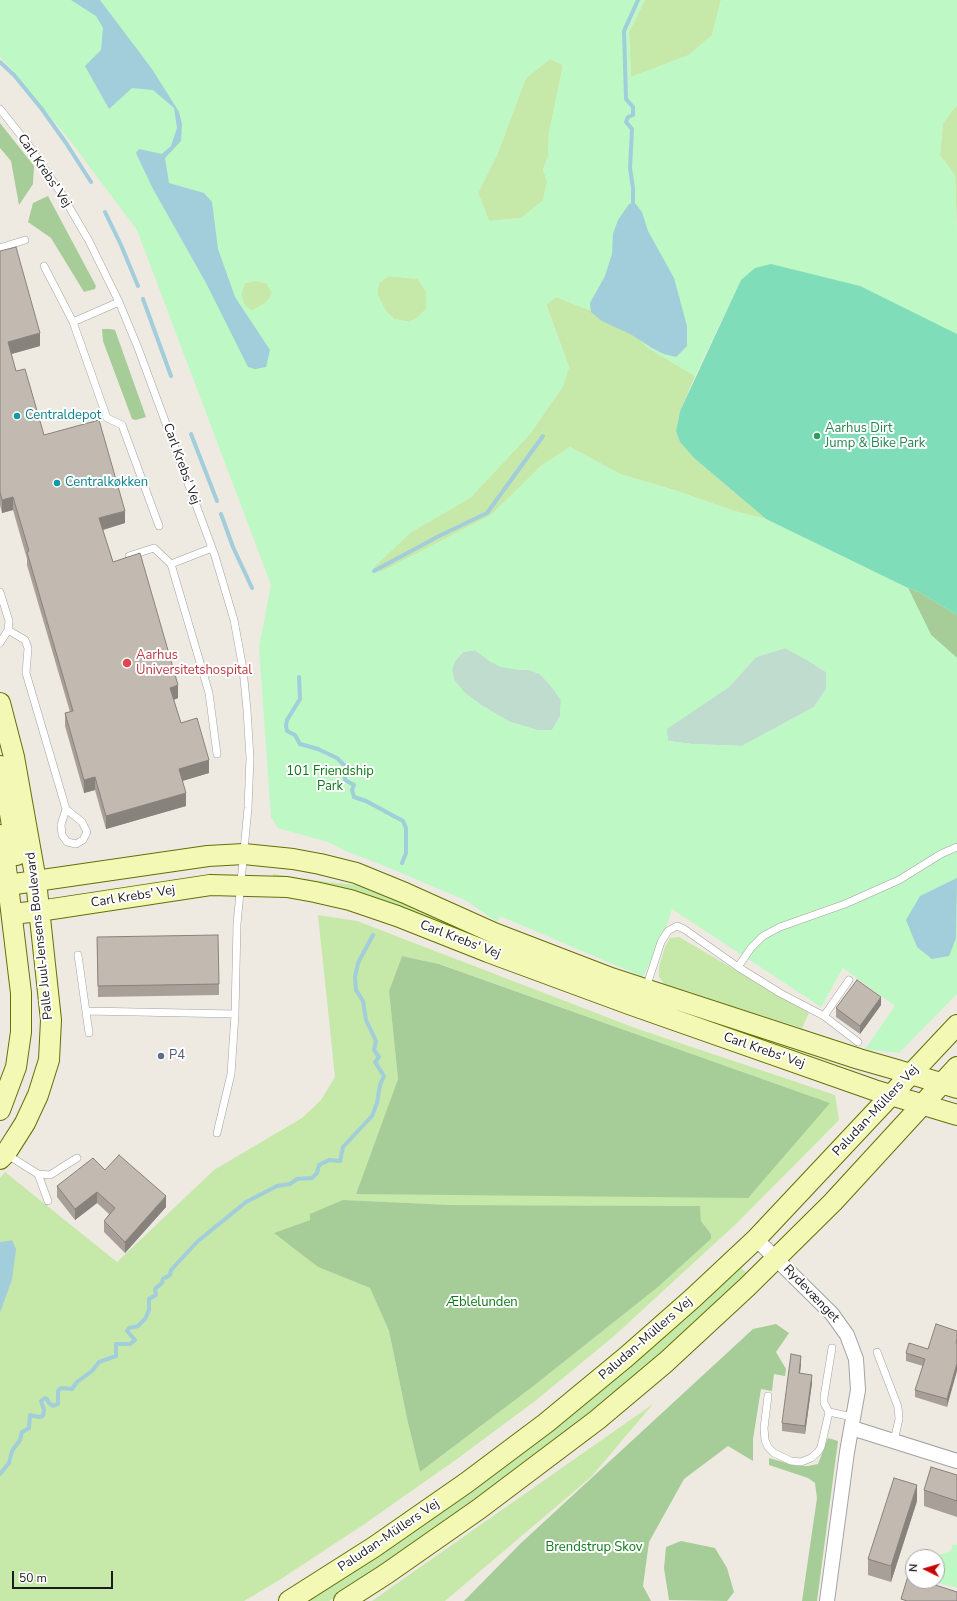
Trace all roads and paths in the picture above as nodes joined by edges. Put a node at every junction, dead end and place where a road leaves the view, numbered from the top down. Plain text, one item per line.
1 (0, 109) edge
2 (25, 240) dead end
3 (0, 248) edge
4 (44, 266) dead end
5 (119, 302) junction
6 (73, 322) junction
7 (159, 526) dead end
8 (212, 548) junction
9 (129, 556) edge
10 (171, 564) junction
11 (0, 592) edge
12 (8, 630) junction
13 (0, 643) edge
14 (0, 703) edge
15 (217, 754) dead end
16 (0, 766) edge
17 (66, 810) junction
18 (0, 835) edge
19 (957, 847) edge
20 (244, 854) junction
21 (240, 886) junction
22 (13, 895) edge
23 (39, 911) junction
24 (78, 955) dead end
25 (738, 966) junction
26 (849, 980) dead end
27 (645, 990) junction
28 (87, 1011) junction
29 (235, 1014) junction
30 (824, 1016) junction
31 (957, 1025) edge
32 (89, 1033) dead end
33 (858, 1042) dead end
34 (957, 1068) edge
35 (911, 1074) junction
36 (950, 1086) edge
37 (891, 1095) junction
38 (922, 1105) junction
39 (0, 1110) edge
40 (957, 1115) edge
41 (217, 1133) dead end
42 (3, 1156) edge
43 (77, 1158) dead end
44 (38, 1174) junction
45 (48, 1201) dead end
46 (756, 1239) junction
47 (776, 1258) junction
48 (832, 1348) dead end
49 (876, 1352) dead end
50 (768, 1396) dead end
51 (828, 1412) junction
52 (852, 1423) junction
53 (894, 1441) junction
54 (957, 1461) edge
55 (289, 1601) edge
56 (344, 1601) edge
57 (827, 1601) edge

1 - 5 lane, Carl Krebs' Vej
2 - 3 lane
4 - 6 lane
5 - 6 lane
5 - 8 lane, Carl Krebs' Vej
6 - 7 lane
8 - 10 lane
8 - 20 lane, Carl Krebs' Vej
9 - 10 lane
10 - 15 lane
11 - 12 lane
12 - 13 lane
12 - 17 lane
14 - 22 street, Palle Juul-Jensens Boulevard
16 - 22 street
17 - 17 lane
18 - 22 street, Palle Juul-Jensens Boulevard
19 - 25 lane
20 - 21 lane
20 - 22 street, Carl Krebs' Vej
20 - 27 street, Carl Krebs' Vej
21 - 23 street, Carl Krebs' Vej
21 - 29 lane
21 - 37 street, Carl Krebs' Vej
22 - 23 street, Palle Juul-Jensens Boulevard
22 - 23 street, Carl Krebs' Vej
22 - 39 street, Palle Juul-Jensens Boulevard
23 - 42 street, Palle Juul-Jensens Boulevard
24 - 28 lane
25 - 27 lane
25 - 30 lane
26 - 30 lane
27 - 35 street, Carl Krebs' Vej
28 - 29 lane
28 - 32 lane
29 - 41 lane
30 - 33 lane
31 - 35 street, Paludan-Müllers Vej
34 - 36 street
35 - 36 street, Carl Krebs' Vej
35 - 37 street, Paludan-Müllers Vej
36 - 38 street
37 - 38 street, Carl Krebs' Vej
37 - 46 street, Paludan-Müllers Vej
38 - 40 street, Carl Krebs' Vej
38 - 47 street
42 - 44 lane
43 - 44 lane
44 - 45 lane
46 - 47 street, Rydevænget
46 - 55 street, Paludan-Müllers Vej
47 - 52 street, Rydevænget
47 - 56 street
48 - 51 lane
49 - 53 lane
50 - 51 lane
51 - 52 lane
52 - 53 street
52 - 57 street, Rydevænget
53 - 54 street

